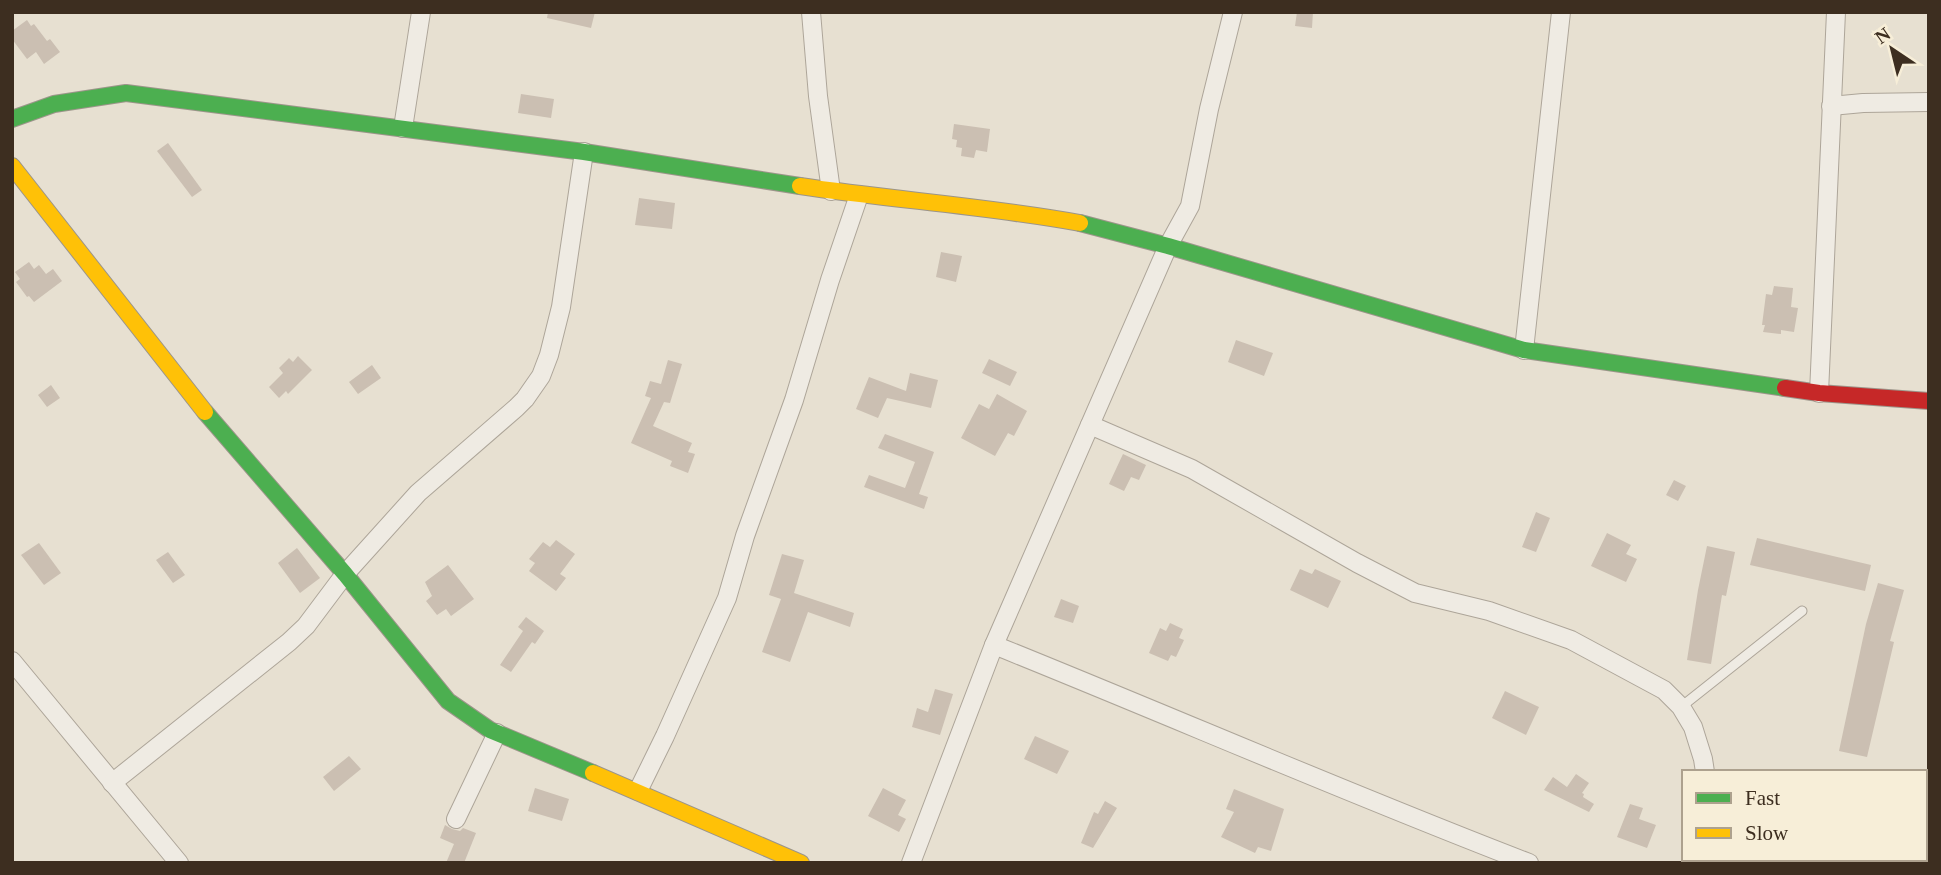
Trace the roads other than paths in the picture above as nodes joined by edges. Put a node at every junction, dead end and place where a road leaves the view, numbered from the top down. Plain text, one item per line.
1 (421, 12) edge
2 (811, 12) edge
3 (1233, 12) edge
4 (1561, 12) edge
5 (1836, 12) edge
6 (1929, 102) edge
7 (1831, 106) junction
8 (12, 119) edge
9 (403, 128) junction
10 (584, 152) junction
11 (12, 166) edge
12 (831, 191) junction
13 (859, 195) junction
14 (1168, 246) junction
15 (1524, 350) junction
16 (1819, 393) junction
17 (1929, 401) edge
18 (1090, 425) junction
19 (345, 574) junction
20 (1802, 611) dead end
21 (994, 645) junction
22 (12, 661) edge
23 (1681, 708) junction
24 (497, 733) junction
25 (1705, 770) edge
26 (112, 783) junction
27 (638, 791) junction
28 (456, 819) dead end
29 (1494, 856) edge
30 (178, 863) edge
31 (801, 863) edge
32 (911, 863) edge
33 (1529, 863) edge

1 - 9 street
2 - 12 street
3 - 14 street
4 - 15 street
5 - 7 street
6 - 7 street
7 - 16 street
8 - 9 street
9 - 10 street
10 - 12 street
10 - 19 street
11 - 19 street
12 - 13 street
13 - 14 street
13 - 27 street
14 - 15 street
14 - 18 street
15 - 16 street
16 - 17 street
18 - 21 street
18 - 23 street
19 - 24 street
19 - 26 street
20 - 23 lane
21 - 29 street
21 - 32 street
22 - 26 street
23 - 25 street
24 - 27 street
24 - 28 street
26 - 30 street
27 - 31 street
29 - 33 street

